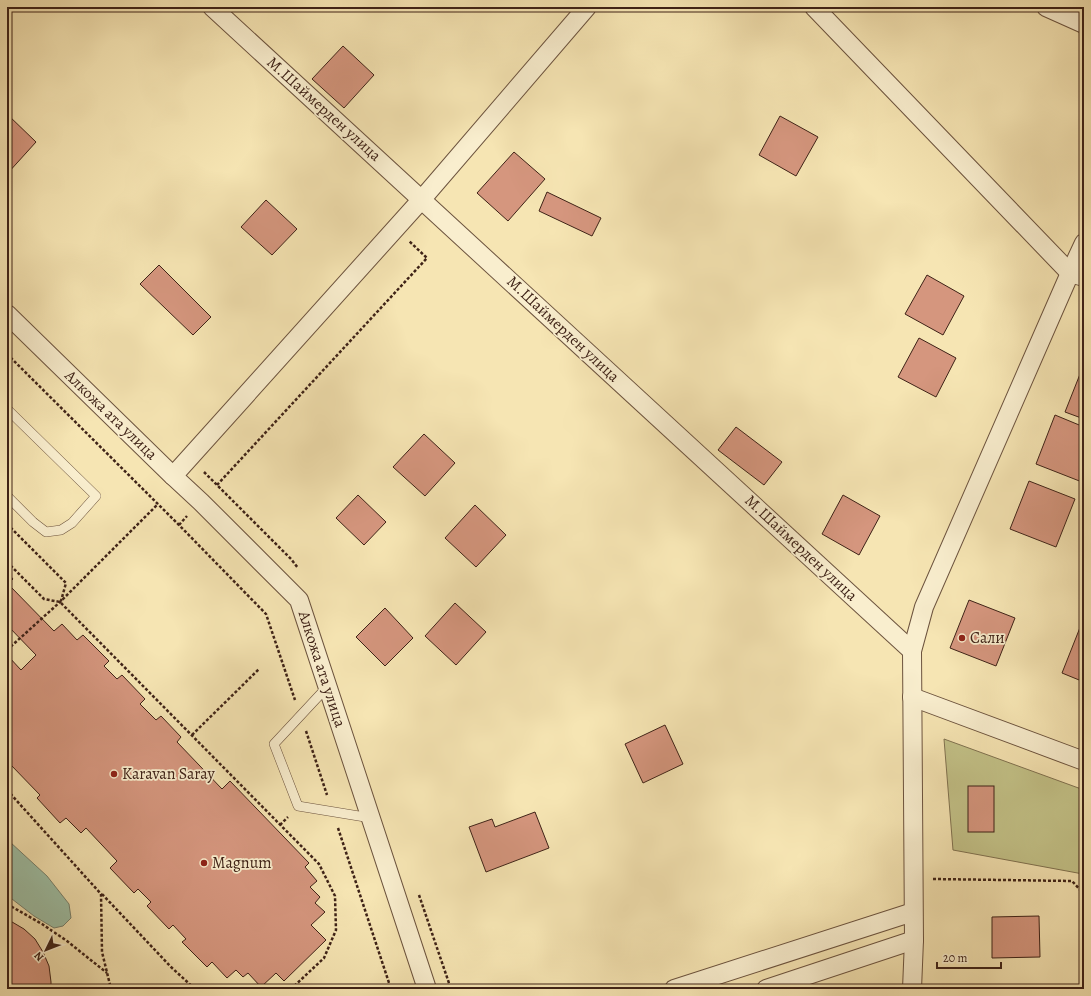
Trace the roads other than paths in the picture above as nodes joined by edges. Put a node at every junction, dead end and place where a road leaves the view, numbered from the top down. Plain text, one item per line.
1 (212, 7) edge
2 (587, 7) edge
3 (814, 7) edge
4 (1046, 7) edge
5 (1084, 24) edge
6 (422, 199) junction
7 (1084, 243) edge
8 (1077, 275) edge
9 (7, 314) edge
10 (7, 409) edge
11 (173, 476) junction
12 (7, 496) edge
13 (912, 651) junction
14 (328, 686) junction
15 (912, 697) junction
16 (1078, 758) edge
17 (371, 818) junction
18 (913, 912) junction
19 (914, 940) junction
20 (427, 989) edge
21 (674, 989) edge
22 (766, 989) edge
23 (912, 989) edge

1 - 6 street, М.Шаймерден улица
2 - 6 street
3 - 8 street
4 - 5 street
6 - 11 street
6 - 13 street, М.Шаймерден улица
7 - 8 street
8 - 13 street
9 - 11 street, Алкожа ата улица
10 - 12 lane
11 - 14 street, Алкожа ата улица
13 - 15 street
14 - 17 street, Алкожа ата улица
14 - 17 lane
15 - 16 street
15 - 18 street
17 - 20 street, Алкожа ата улица
18 - 19 street
18 - 21 street
19 - 22 street
19 - 23 street

